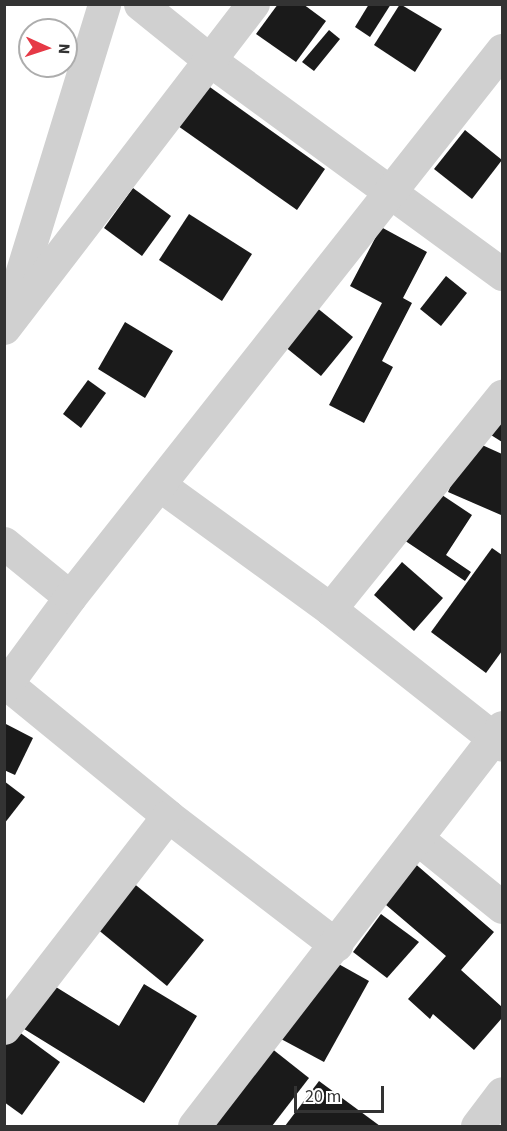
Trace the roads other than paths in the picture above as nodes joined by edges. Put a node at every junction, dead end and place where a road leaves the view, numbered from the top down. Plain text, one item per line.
1 (104, 4) edge
2 (141, 4) edge
3 (253, 4) edge
4 (502, 50) edge
5 (210, 61) junction
6 (391, 189) junction
7 (502, 274) edge
8 (4, 327) edge
9 (502, 396) edge
10 (161, 486) junction
11 (4, 543) edge
12 (70, 597) junction
13 (330, 609) junction
14 (6, 685) edge
15 (500, 737) edge
16 (168, 816) junction
17 (418, 839) junction
18 (502, 908) edge
19 (336, 945) junction
20 (4, 1028) edge
21 (502, 1093) edge
22 (195, 1126) edge
23 (477, 1126) edge

1 - 8 street
2 - 5 street
3 - 5 street
4 - 6 street
5 - 6 street
5 - 8 street
6 - 7 street
6 - 10 street
9 - 13 street
10 - 12 street
10 - 13 street
11 - 12 street
12 - 14 street
13 - 15 street
14 - 16 street
15 - 17 street
16 - 19 street
16 - 20 street
17 - 18 street
17 - 19 street
19 - 22 street
21 - 23 street

